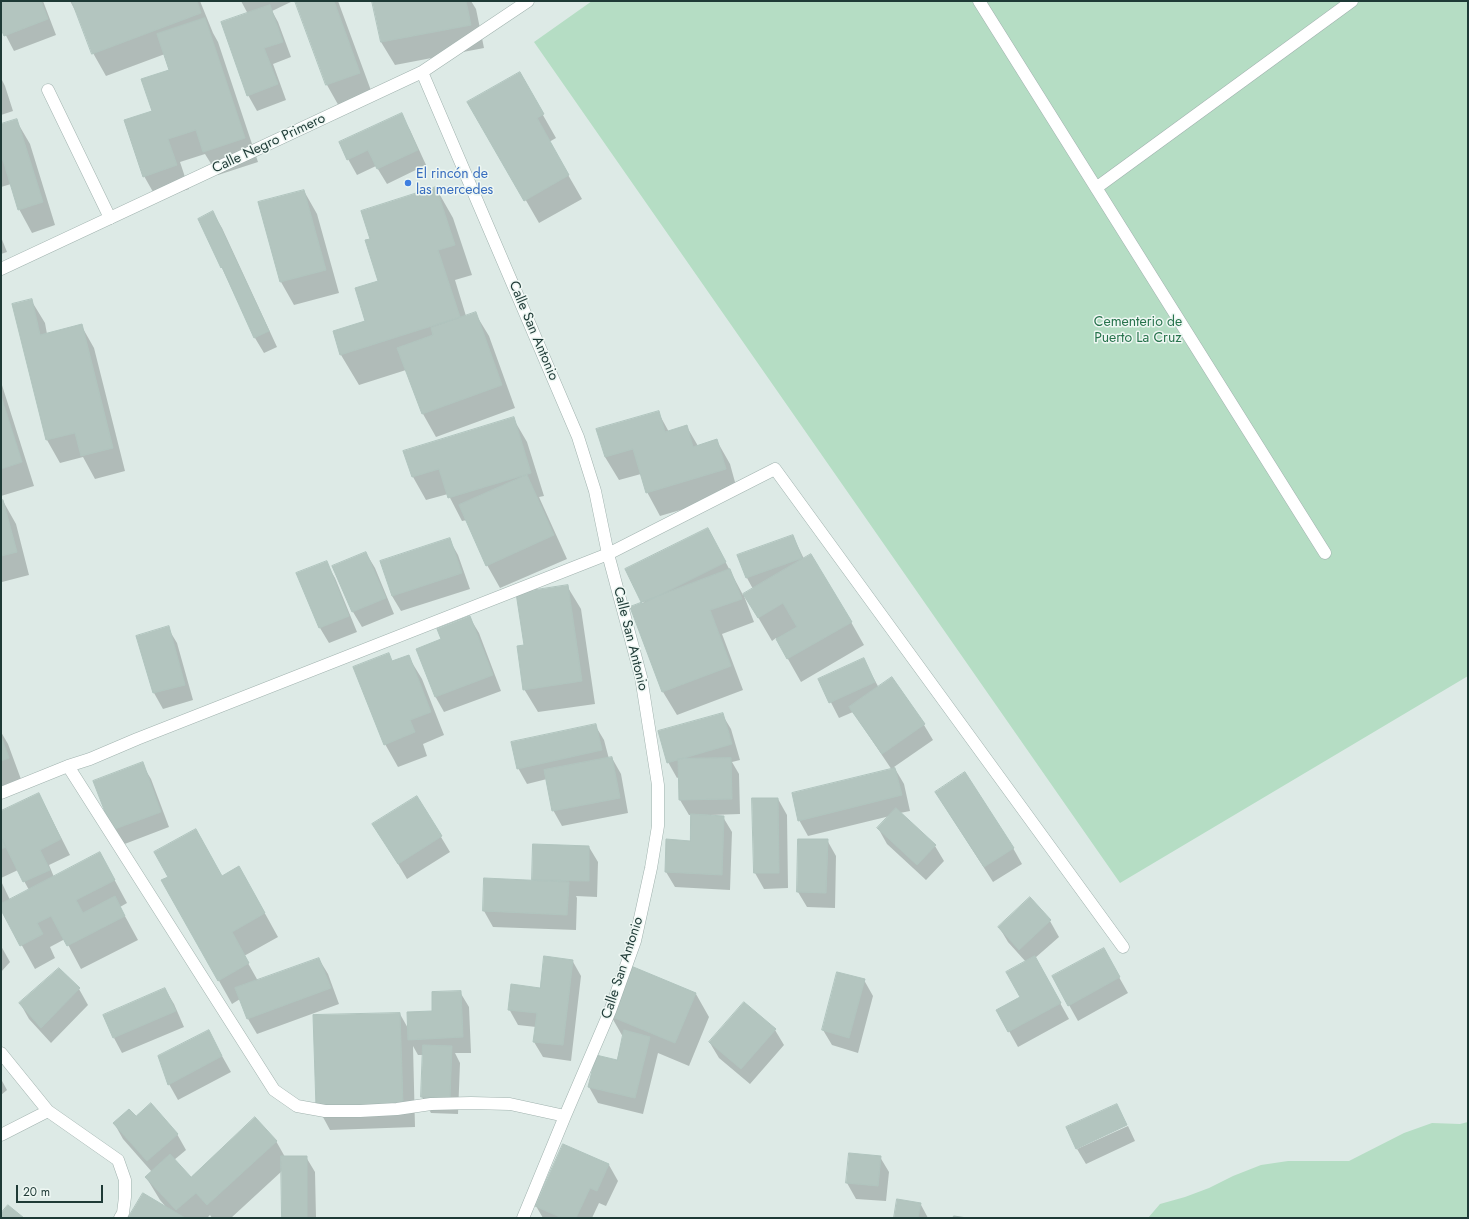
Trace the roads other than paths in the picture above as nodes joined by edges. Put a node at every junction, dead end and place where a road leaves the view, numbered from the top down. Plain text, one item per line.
1 (528, 1) edge
2 (979, 1) edge
3 (1352, 1) edge
4 (422, 72) junction
5 (48, 90) dead end
6 (1096, 188) junction
7 (110, 218) junction
8 (1, 269) edge
9 (1325, 553) dead end
10 (608, 554) junction
11 (68, 766) junction
12 (1, 793) edge
13 (1123, 947) dead end
14 (1, 1053) edge
15 (48, 1111) junction
16 (565, 1116) junction
17 (1, 1135) edge
18 (120, 1218) edge
19 (524, 1218) edge

1 - 4 street, Calle Negro Primero
2 - 6 street
3 - 6 street
4 - 7 street, Calle Negro Primero
4 - 10 street, Calle San Antonio
5 - 7 street
6 - 9 street
7 - 8 street, Calle Negro Primero
10 - 11 street
10 - 13 street
10 - 16 street, Calle San Antonio
11 - 12 street
11 - 16 street
14 - 15 street
15 - 17 street
15 - 18 street
16 - 19 street, Calle San Antonio

